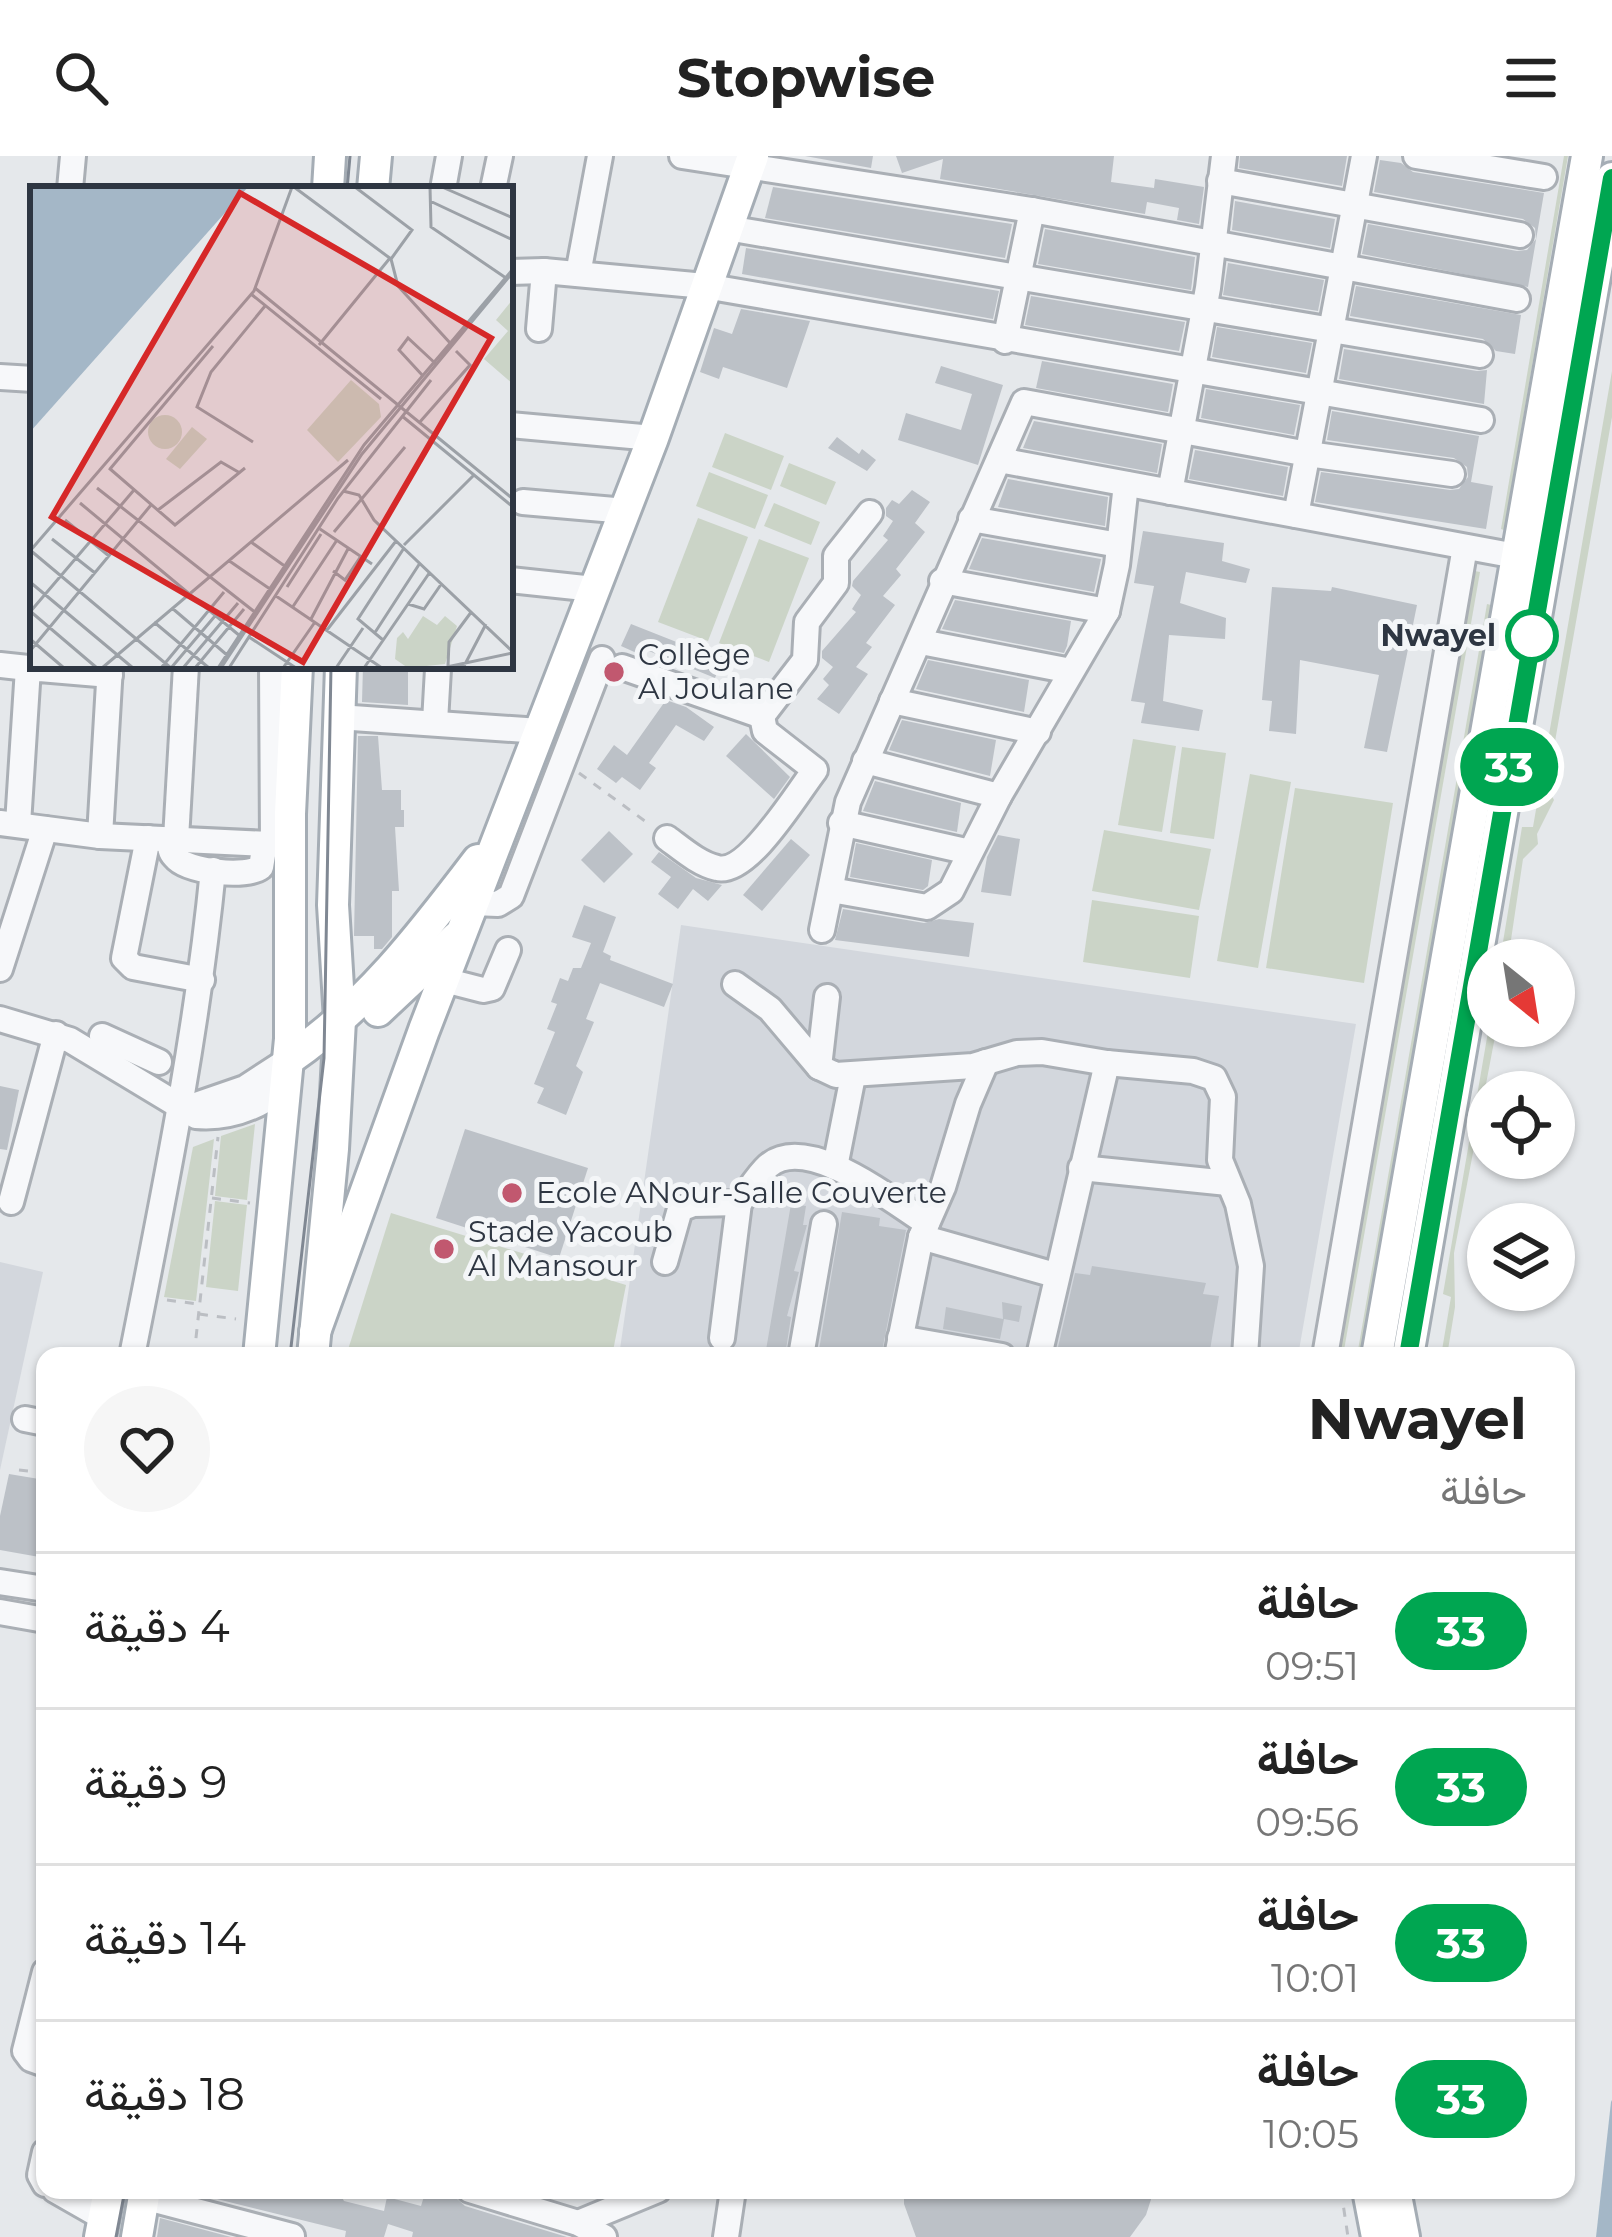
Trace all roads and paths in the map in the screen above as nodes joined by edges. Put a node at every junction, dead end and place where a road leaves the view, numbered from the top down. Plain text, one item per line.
1 (73, 156) edge
2 (330, 156) edge
3 (376, 156) edge
4 (448, 156) edge
5 (500, 156) edge
6 (600, 156) edge
7 (682, 156) edge
8 (1364, 156) edge
9 (1416, 156) edge
10 (1587, 156) edge
11 (751, 161) edge
12 (1222, 168) edge
13 (1544, 177) dead end
14 (1612, 178) edge
15 (70, 186) edge
16 (328, 186) edge
17 (373, 186) edge
18 (443, 186) edge
19 (494, 186) edge
20 (1353, 206) junction
21 (1032, 210) junction
22 (727, 228) junction
23 (1520, 235) dead end
24 (1212, 244) junction
25 (523, 269) edge
26 (1342, 269) junction
27 (578, 274) junction
28 (1019, 276) junction
29 (705, 286) junction
30 (1517, 299) dead end
31 (1204, 308) junction
32 (539, 329) dead end
33 (1332, 331) junction
34 (1005, 340) junction
35 (1480, 355) dead end
36 (1192, 368) junction
37 (0, 377) edge
38 (30, 380) edge
39 (1319, 394) junction
40 (1480, 420) dead end
41 (513, 425) edge
42 (1181, 431) junction
43 (653, 438) junction
44 (1308, 454) junction
45 (999, 460) junction
46 (1452, 474) dead end
47 (1126, 484) junction
48 (1170, 492) junction
49 (523, 502) dead end
50 (626, 511) junction
51 (870, 513) dead end
52 (1296, 515) junction
53 (971, 519) junction
54 (1119, 545) junction
55 (1465, 547) junction
56 (1516, 556) junction
57 (513, 580) edge
58 (942, 581) junction
59 (594, 589) junction
60 (1107, 611) junction
61 (921, 642) junction
62 (573, 645) junction
63 (613, 664) junction
64 (0, 665) edge
65 (28, 668) joint
66 (69, 669) edge
67 (186, 669) edge
68 (272, 669) edge
69 (297, 669) edge
70 (341, 669) edge
71 (438, 669) edge
72 (110, 670) edge
73 (1071, 671) junction
74 (892, 701) junction
75 (762, 716) junction
76 (338, 717) junction
77 (435, 722) junction
78 (1038, 732) junction
79 (536, 741) junction
80 (865, 761) junction
81 (562, 763) junction
82 (999, 796) junction
83 (841, 823) junction
84 (9, 824) edge
85 (45, 830) junction
86 (500, 832) junction
87 (100, 836) junction
88 (165, 838) junction
89 (668, 838) joint
90 (276, 844) junction
91 (970, 852) junction
92 (213, 870) junction
93 (831, 890) junction
94 (468, 917) junction
95 (823, 930) dead end
96 (508, 950) dead end
97 (0, 969) edge
98 (202, 980) junction
99 (443, 980) junction
100 (735, 984) dead end
101 (826, 997) dead end
102 (0, 1019) edge
103 (56, 1034) junction
104 (339, 1034) junction
105 (101, 1036) dead end
106 (124, 1059) junction
107 (159, 1062) dead end
108 (986, 1062) junction
109 (1107, 1063) junction
110 (819, 1067) junction
111 (286, 1074) junction
112 (853, 1076) junction
113 (202, 1119) junction
114 (836, 1167) junction
115 (1081, 1168) junction
116 (1228, 1183) junction
117 (211, 1198) junction
118 (11, 1202) dead end
119 (739, 1203) junction
120 (257, 1204) dead end
121 (824, 1224) dead end
122 (924, 1230) junction
123 (664, 1262) dead end
124 (1055, 1275) junction
125 (167, 1300) dead end
126 (200, 1304) junction
127 (199, 1314) junction
128 (244, 1320) dead end
129 (722, 1338) dead end
130 (314, 1344) edge
131 (135, 1347) edge
132 (196, 1347) edge
133 (260, 1347) edge
134 (803, 1347) edge
135 (899, 1347) edge
136 (1041, 1347) edge
137 (1246, 1347) edge
138 (1327, 1347) edge
139 (1379, 1347) edge
140 (1410, 1347) edge
141 (19, 1470) dead end
142 (36, 1472) edge
143 (0, 1582) edge
144 (36, 1588) edge
145 (0, 1612) edge
146 (36, 1618) edge
147 (36, 2008) edge
148 (36, 2061) edge
149 (143, 2199) edge
150 (165, 2199) edge
151 (499, 2199) edge
152 (636, 2199) edge
153 (732, 2199) edge
154 (1342, 2199) edge
155 (1370, 2199) edge
156 (1396, 2199) edge
157 (578, 2223) junction
158 (292, 2236) edge
159 (137, 2237) edge
160 (604, 2237) edge
161 (726, 2237) edge
162 (1348, 2237) edge
163 (1377, 2237) edge
164 (1404, 2237) edge

1 - 15 street
2 - 16 main road
3 - 17 main road
4 - 18 street
5 - 19 street
6 - 27 street
7 - 11 street
8 - 20 street
9 - 13 street
10 - 56 main road
11 - 21 street
11 - 22 main road
12 - 20 street
12 - 24 street
14 - 140 main road
20 - 23 street
20 - 26 street
21 - 24 street
21 - 28 street
22 - 28 street
22 - 29 main road
24 - 26 street
24 - 31 street
25 - 27 street
25 - 32 street
26 - 30 street
26 - 33 street
27 - 29 street
28 - 31 street
28 - 34 street
29 - 34 street
29 - 43 main road
31 - 33 street
31 - 36 street
33 - 35 street
33 - 39 street
34 - 36 street
36 - 39 street
36 - 42 street
37 - 38 street
39 - 40 street
39 - 44 street
41 - 43 street
42 - 44 street
42 - 45 street
42 - 48 street
43 - 50 main road
44 - 46 street
44 - 52 street
45 - 47 street
45 - 53 street
47 - 48 street
47 - 54 street
48 - 52 street
49 - 50 street
50 - 59 main road
51 - 75 street
52 - 55 street
53 - 54 street
53 - 58 street
54 - 60 street
55 - 56 street
55 - 138 street
56 - 139 main road
57 - 59 street
58 - 60 street
58 - 61 street
59 - 62 main road
60 - 73 street
61 - 73 street
61 - 74 street
62 - 63 street
62 - 79 main road
63 - 75 street
63 - 81 street
64 - 65 street
65 - 84 street
66 - 72 street
67 - 88 street
68 - 90 street
69 - 90 main road
70 - 76 main road
71 - 77 street
72 - 87 street
73 - 78 street
74 - 78 street
74 - 80 street
75 - 89 street
76 - 77 street
76 - 104 main road
77 - 79 street
78 - 82 street
79 - 81 street
79 - 86 main road
80 - 82 street
80 - 83 street
81 - 89 path
81 - 94 street
82 - 91 street
83 - 91 street
83 - 93 street
84 - 85 street
85 - 87 street
85 - 97 street
86 - 94 main road
86 - 104 main road
87 - 88 street
88 - 90 street
88 - 92 street
88 - 98 street
90 - 92 street
90 - 111 main road
91 - 93 street
92 - 98 street
93 - 95 street
94 - 99 main road
94 - 104 main road
96 - 99 street
98 - 113 street
99 - 130 main road
100 - 110 street
101 - 110 street
102 - 103 street
103 - 106 street
103 - 118 street
104 - 111 main road
104 - 130 main road
105 - 106 street
106 - 107 street
106 - 113 street
108 - 109 street
108 - 112 street
108 - 122 street
109 - 115 street
109 - 116 street
110 - 112 street
111 - 113 street
111 - 133 main road
112 - 114 street
113 - 117 path
113 - 131 street
114 - 119 street
114 - 122 street
115 - 116 street
115 - 124 street
116 - 137 street
117 - 120 path
117 - 126 path
119 - 123 street
119 - 129 street
121 - 134 street
122 - 124 street
122 - 135 street
124 - 136 street
125 - 126 path
126 - 127 path
127 - 128 path
127 - 132 path
141 - 142 path
143 - 144 street
145 - 146 street
147 - 148 street
149 - 159 main road
150 - 158 street
151 - 157 street
152 - 157 street
153 - 161 street
154 - 162 path
155 - 163 main road
156 - 164 main road
157 - 160 street

